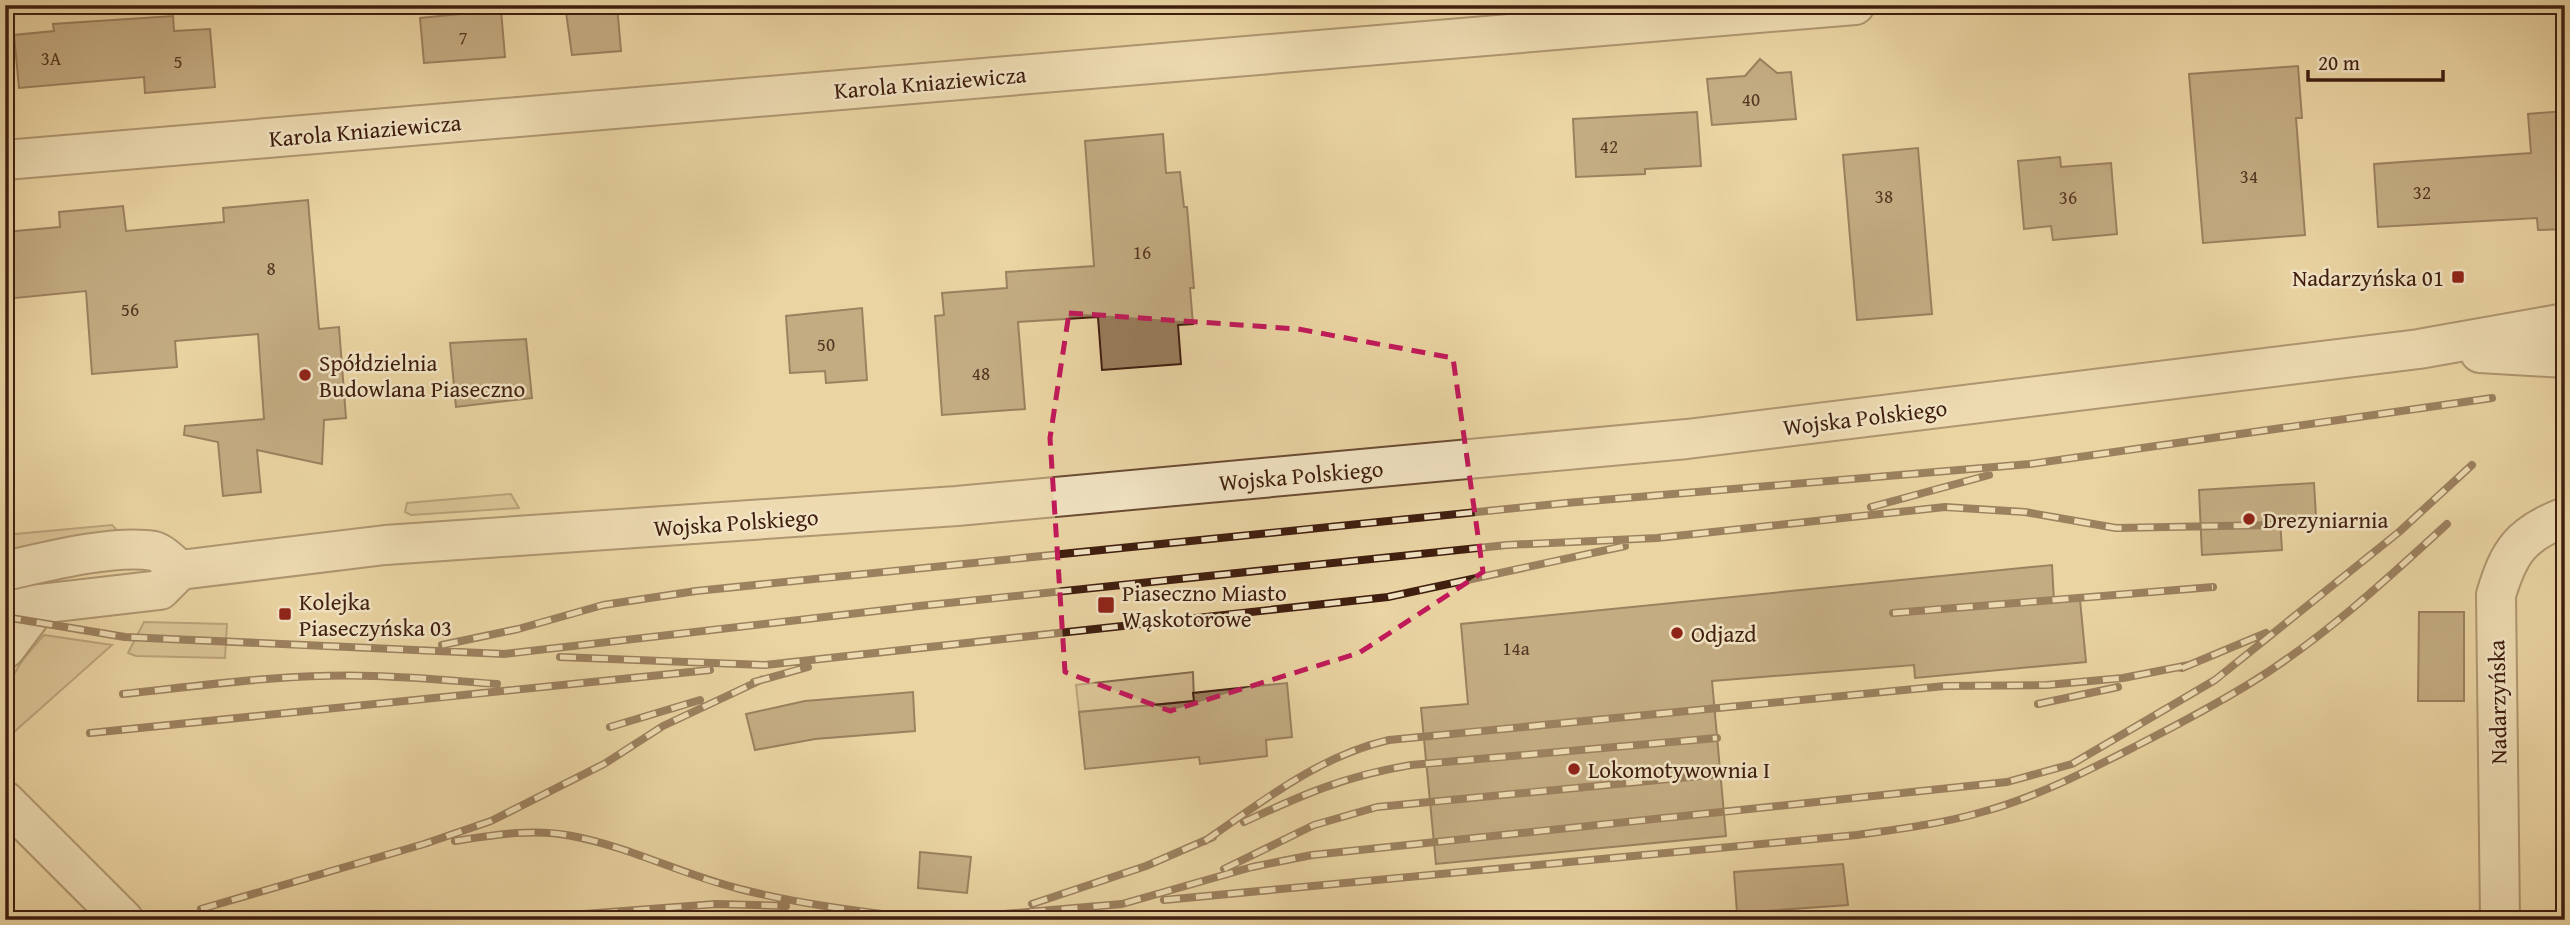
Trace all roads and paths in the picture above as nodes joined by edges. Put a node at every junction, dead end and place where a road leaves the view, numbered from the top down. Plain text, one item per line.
1 (1855, 5) edge
2 (5, 160) edge
3 (2565, 323) edge
4 (2419, 349) junction
5 (2565, 358) edge
6 (2565, 517) edge
7 (180, 570) junction
8 (5, 571) edge
9 (22, 608) edge
10 (5, 649) edge
11 (5, 801) edge
12 (124, 920) edge
13 (2500, 920) edge

1 - 2 street, Karola Kniaziewicza
3 - 4 street, Wojska Polskiego
4 - 5 street, Wojska Polskiego
4 - 7 street, Wojska Polskiego
6 - 13 street, Nadarzyńska
7 - 8 street
7 - 9 street
9 - 10 street
11 - 12 street

